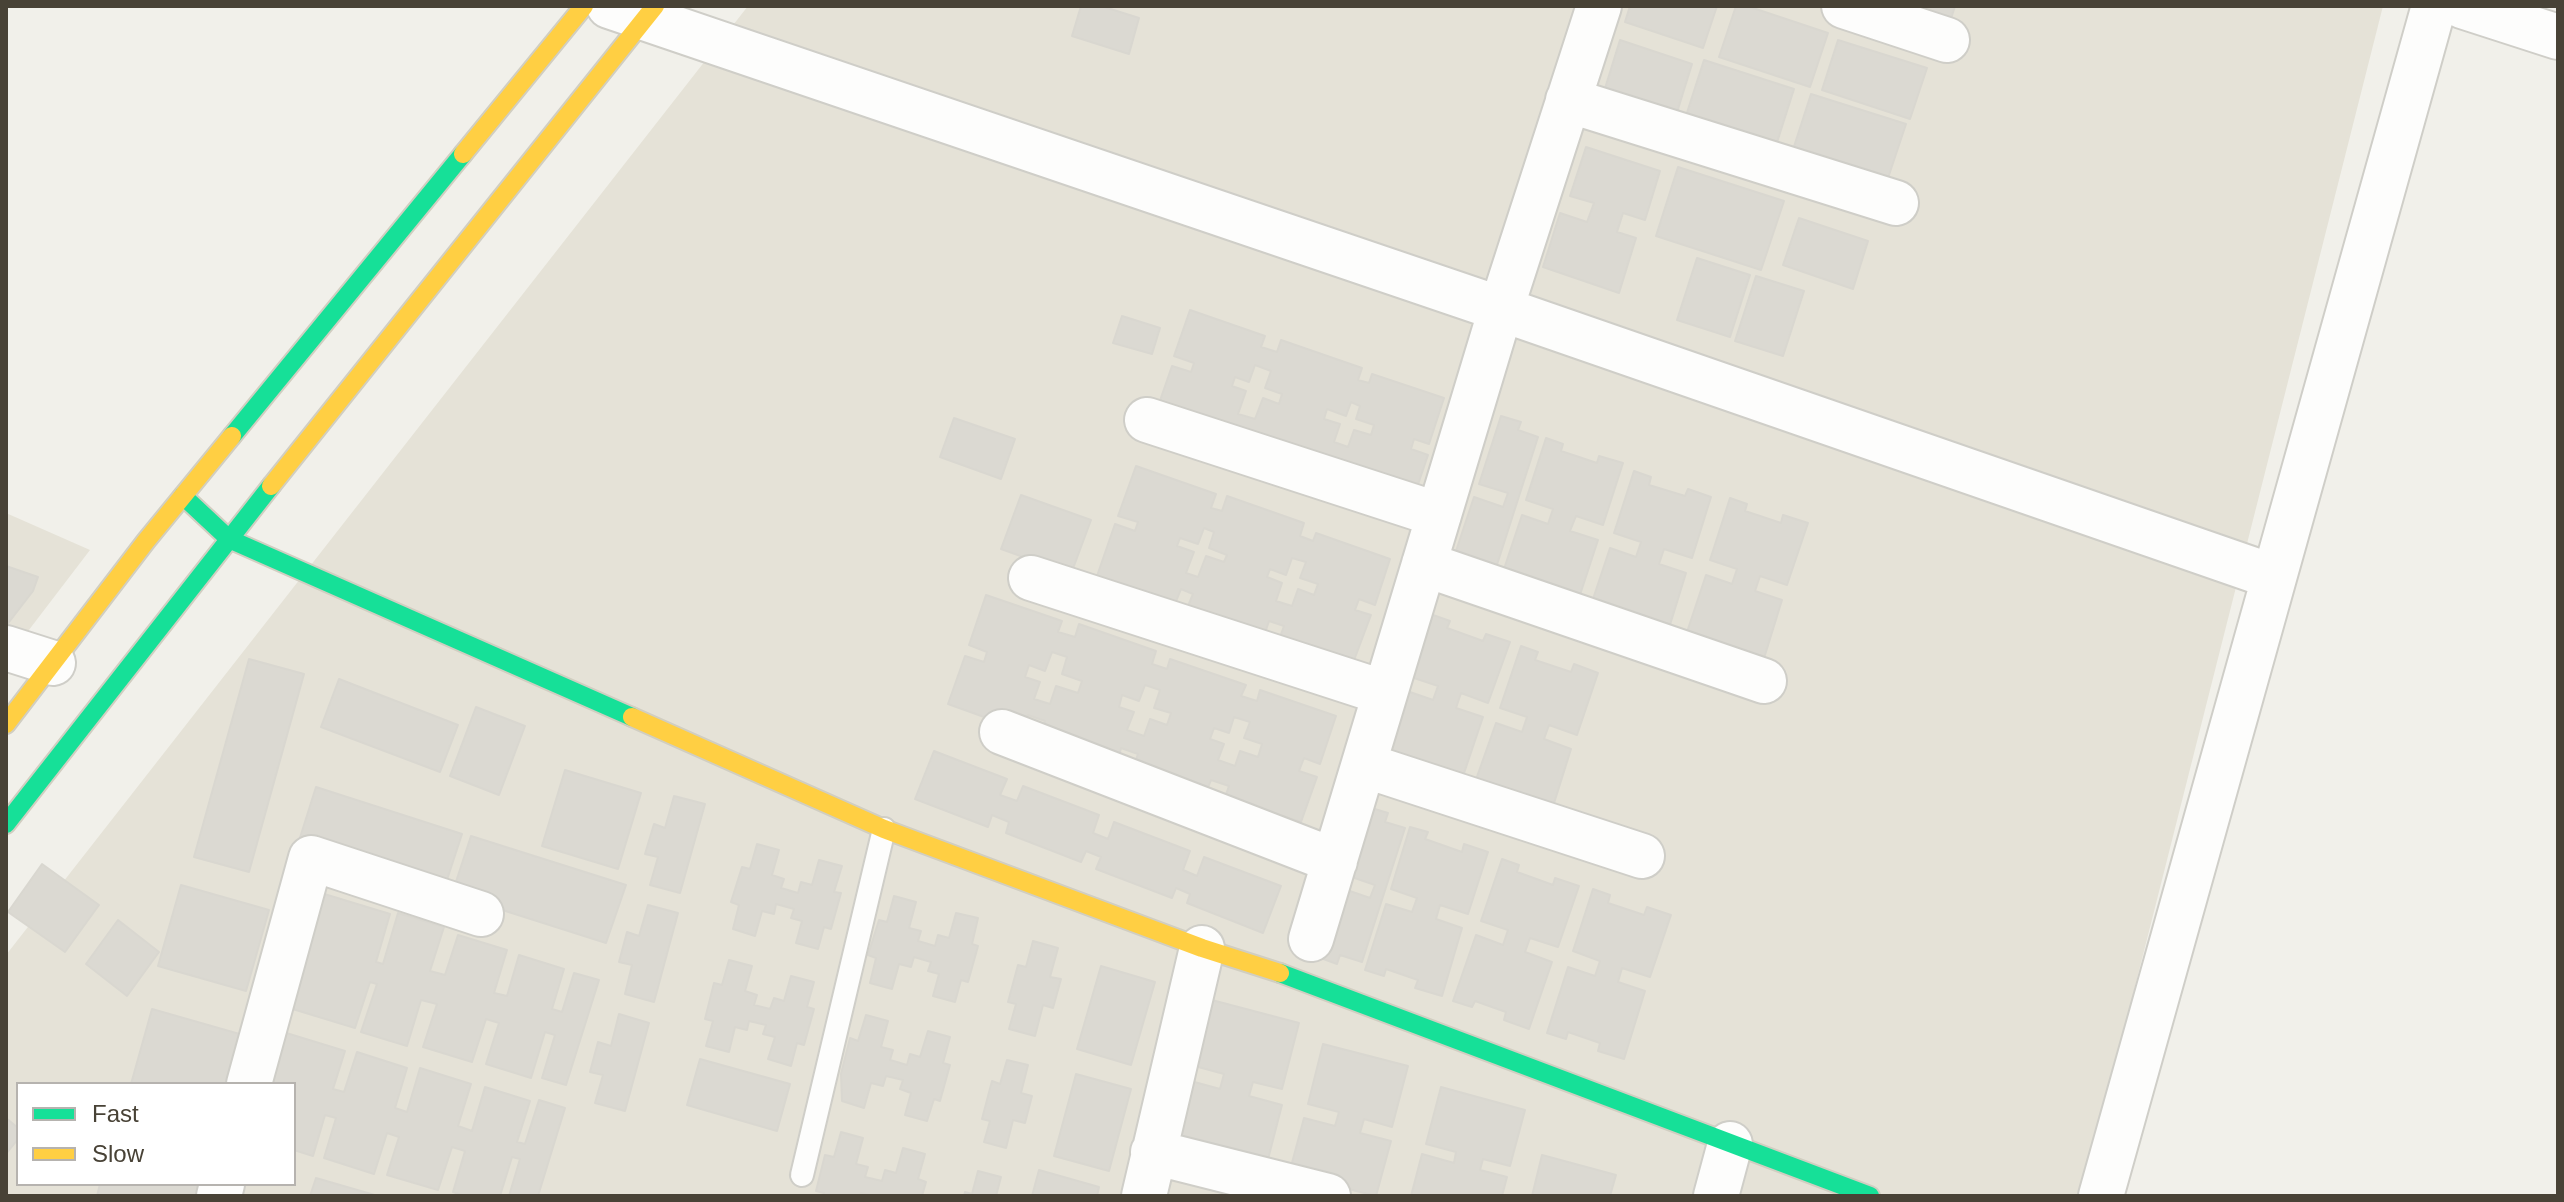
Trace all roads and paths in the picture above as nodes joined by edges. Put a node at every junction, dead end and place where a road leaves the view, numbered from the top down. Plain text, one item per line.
1 (584, 6) edge
2 (1599, 6) edge
3 (1844, 6) edge
4 (2434, 6) edge
5 (2462, 6) edge
6 (636, 10) edge
7 (2558, 37) edge
8 (1947, 40) dead end
9 (1568, 100) junction
10 (1896, 203) dead end
11 (1501, 309) junction
12 (1147, 420) dead end
13 (183, 496) junction
14 (1439, 515) junction
15 (229, 539) junction
16 (1424, 564) junction
17 (2274, 577) junction
18 (1031, 578) dead end
19 (6, 648) edge
20 (53, 663) junction
21 (1764, 681) dead end
22 (1385, 693) junction
23 (6, 724) edge
24 (1002, 732) dead end
25 (1364, 765) junction
26 (6, 824) edge
27 (884, 829) junction
28 (1642, 856) dead end
29 (1335, 861) junction
30 (481, 914) dead end
31 (1311, 939) dead end
32 (1202, 948) junction
33 (250, 1082) edge
34 (1730, 1144) junction
35 (1153, 1152) junction
36 (802, 1175) dead end
37 (1144, 1196) edge
38 (1328, 1196) edge
39 (1716, 1196) edge
40 (1870, 1196) edge
41 (2101, 1196) edge

1 - 13 street
2 - 9 street
3 - 8 street
4 - 17 street
5 - 7 street
6 - 11 street
6 - 15 street
9 - 10 street
9 - 11 street
11 - 14 street
11 - 17 street
12 - 14 street
13 - 15 street
13 - 20 street
14 - 16 street
15 - 26 street
15 - 27 street
16 - 21 street
16 - 22 street
17 - 41 street
18 - 22 street
19 - 20 street
20 - 23 street
22 - 25 street
24 - 29 street
25 - 28 street
25 - 29 street
27 - 32 street
27 - 36 lane
29 - 31 street
30 - 33 street
32 - 34 street
32 - 35 street
34 - 39 street
34 - 40 street
35 - 37 street
35 - 38 street

